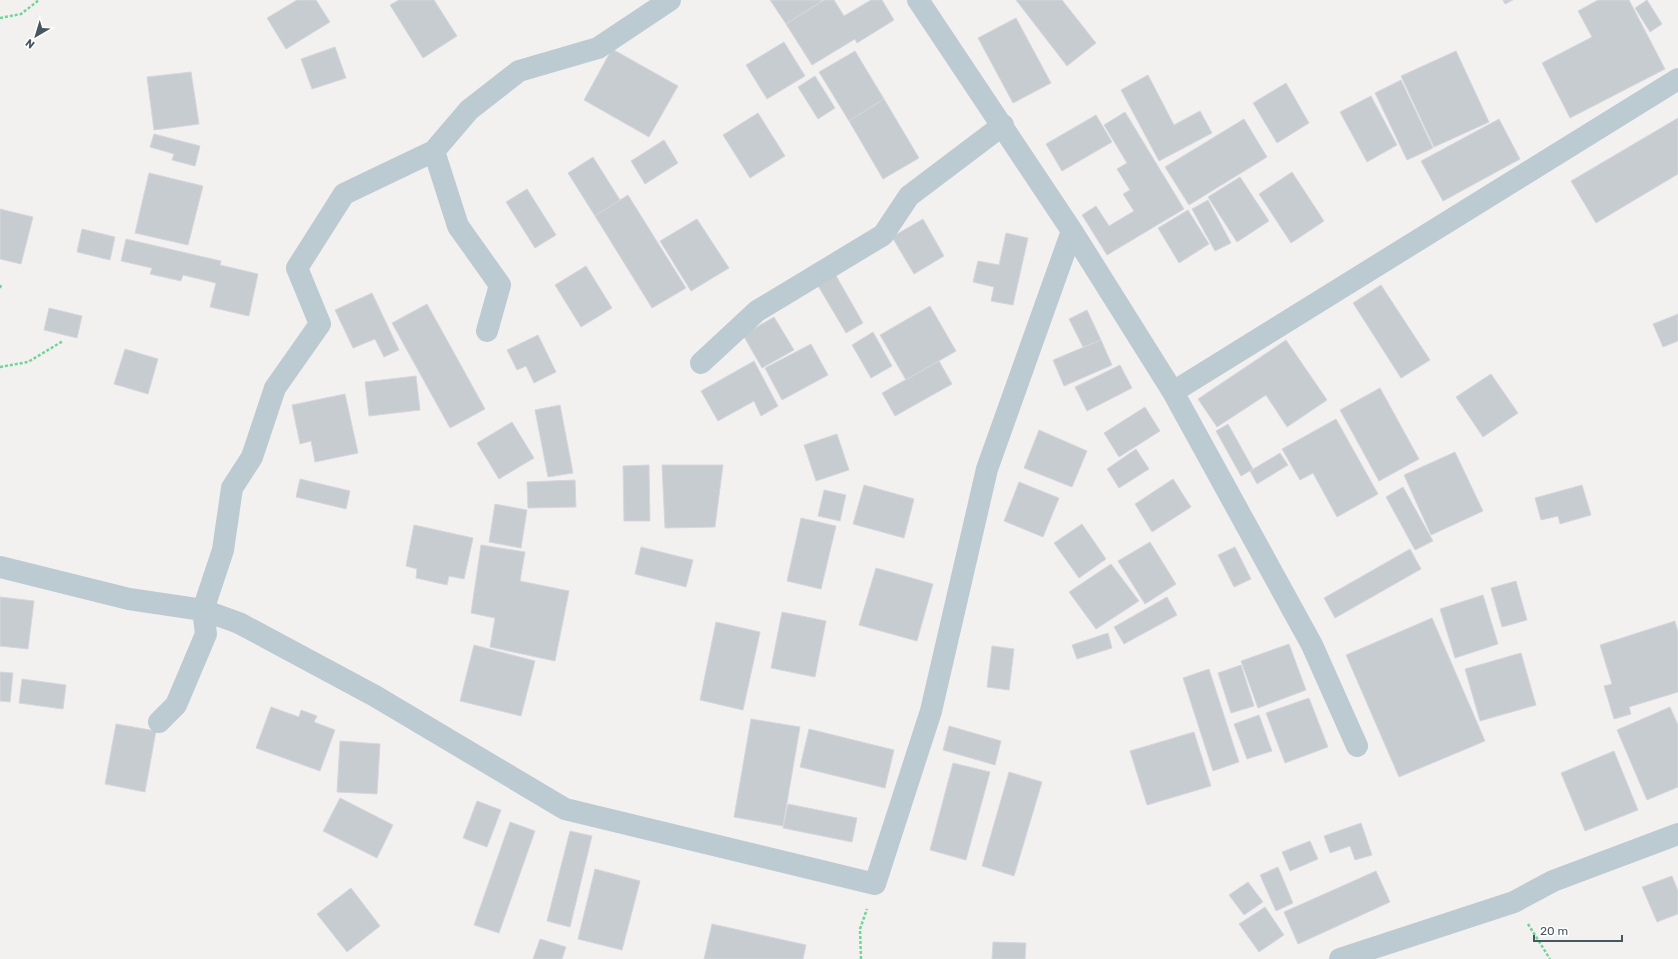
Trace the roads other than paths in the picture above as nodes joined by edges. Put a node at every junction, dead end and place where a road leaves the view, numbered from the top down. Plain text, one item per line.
1 (670, 0) edge
2 (918, 0) edge
3 (1678, 79) edge
4 (1003, 125) junction
5 (434, 152) junction
6 (1072, 231) junction
7 (488, 331) dead end
8 (701, 363) dead end
9 (1173, 392) junction
10 (0, 567) edge
11 (203, 610) junction
12 (159, 722) dead end
13 (1357, 746) dead end
14 (1678, 834) edge
15 (1340, 959) edge

1 - 5 street
2 - 4 street
3 - 9 street
4 - 6 street
4 - 8 street
5 - 7 street
5 - 11 street
6 - 9 street
6 - 11 street
9 - 13 street
10 - 11 street
11 - 12 street
14 - 15 street

